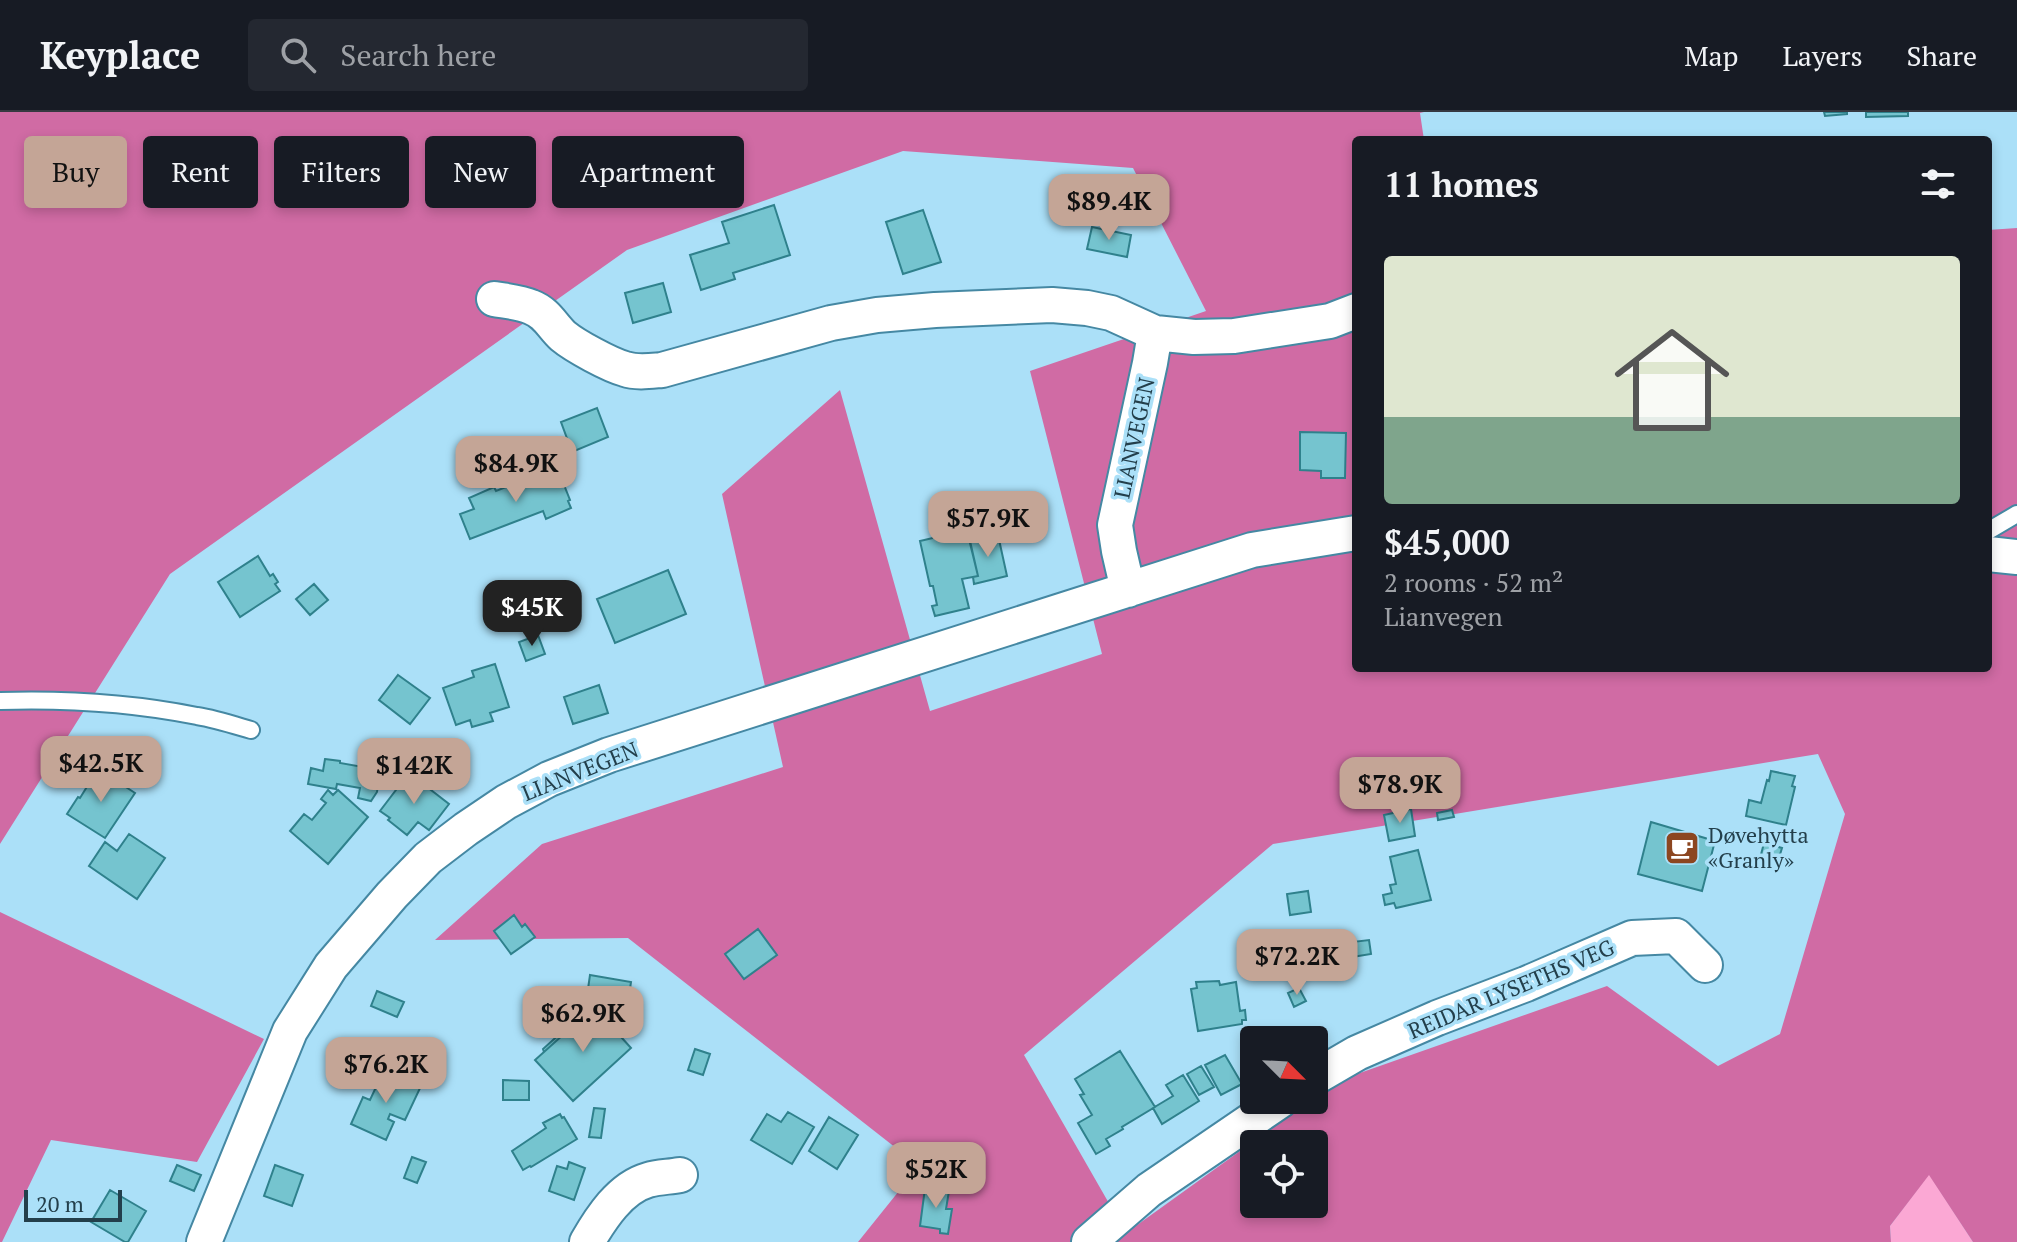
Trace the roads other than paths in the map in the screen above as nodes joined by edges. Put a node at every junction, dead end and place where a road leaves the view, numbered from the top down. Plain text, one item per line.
1 (494, 299) dead end
2 (1352, 313) edge
3 (1155, 333) junction
4 (2017, 514) edge
5 (1992, 529) edge
6 (1352, 534) edge
7 (1992, 554) edge
8 (2017, 557) edge
9 (1128, 590) junction
10 (0, 701) edge
11 (251, 730) dead end
12 (1705, 965) dead end
13 (1328, 1070) edge
14 (1260, 1114) edge
15 (680, 1175) dead end
16 (204, 1242) edge
17 (587, 1242) edge
18 (1089, 1242) edge

1 - 3 street
2 - 3 street
3 - 9 street, LIANVEGEN
4 - 5 lane
6 - 9 street, LIANVEGEN
7 - 8 street
9 - 16 street, LIANVEGEN
10 - 11 lane
12 - 13 street, REIDAR LYSETHS VEG
14 - 18 street
15 - 17 street

